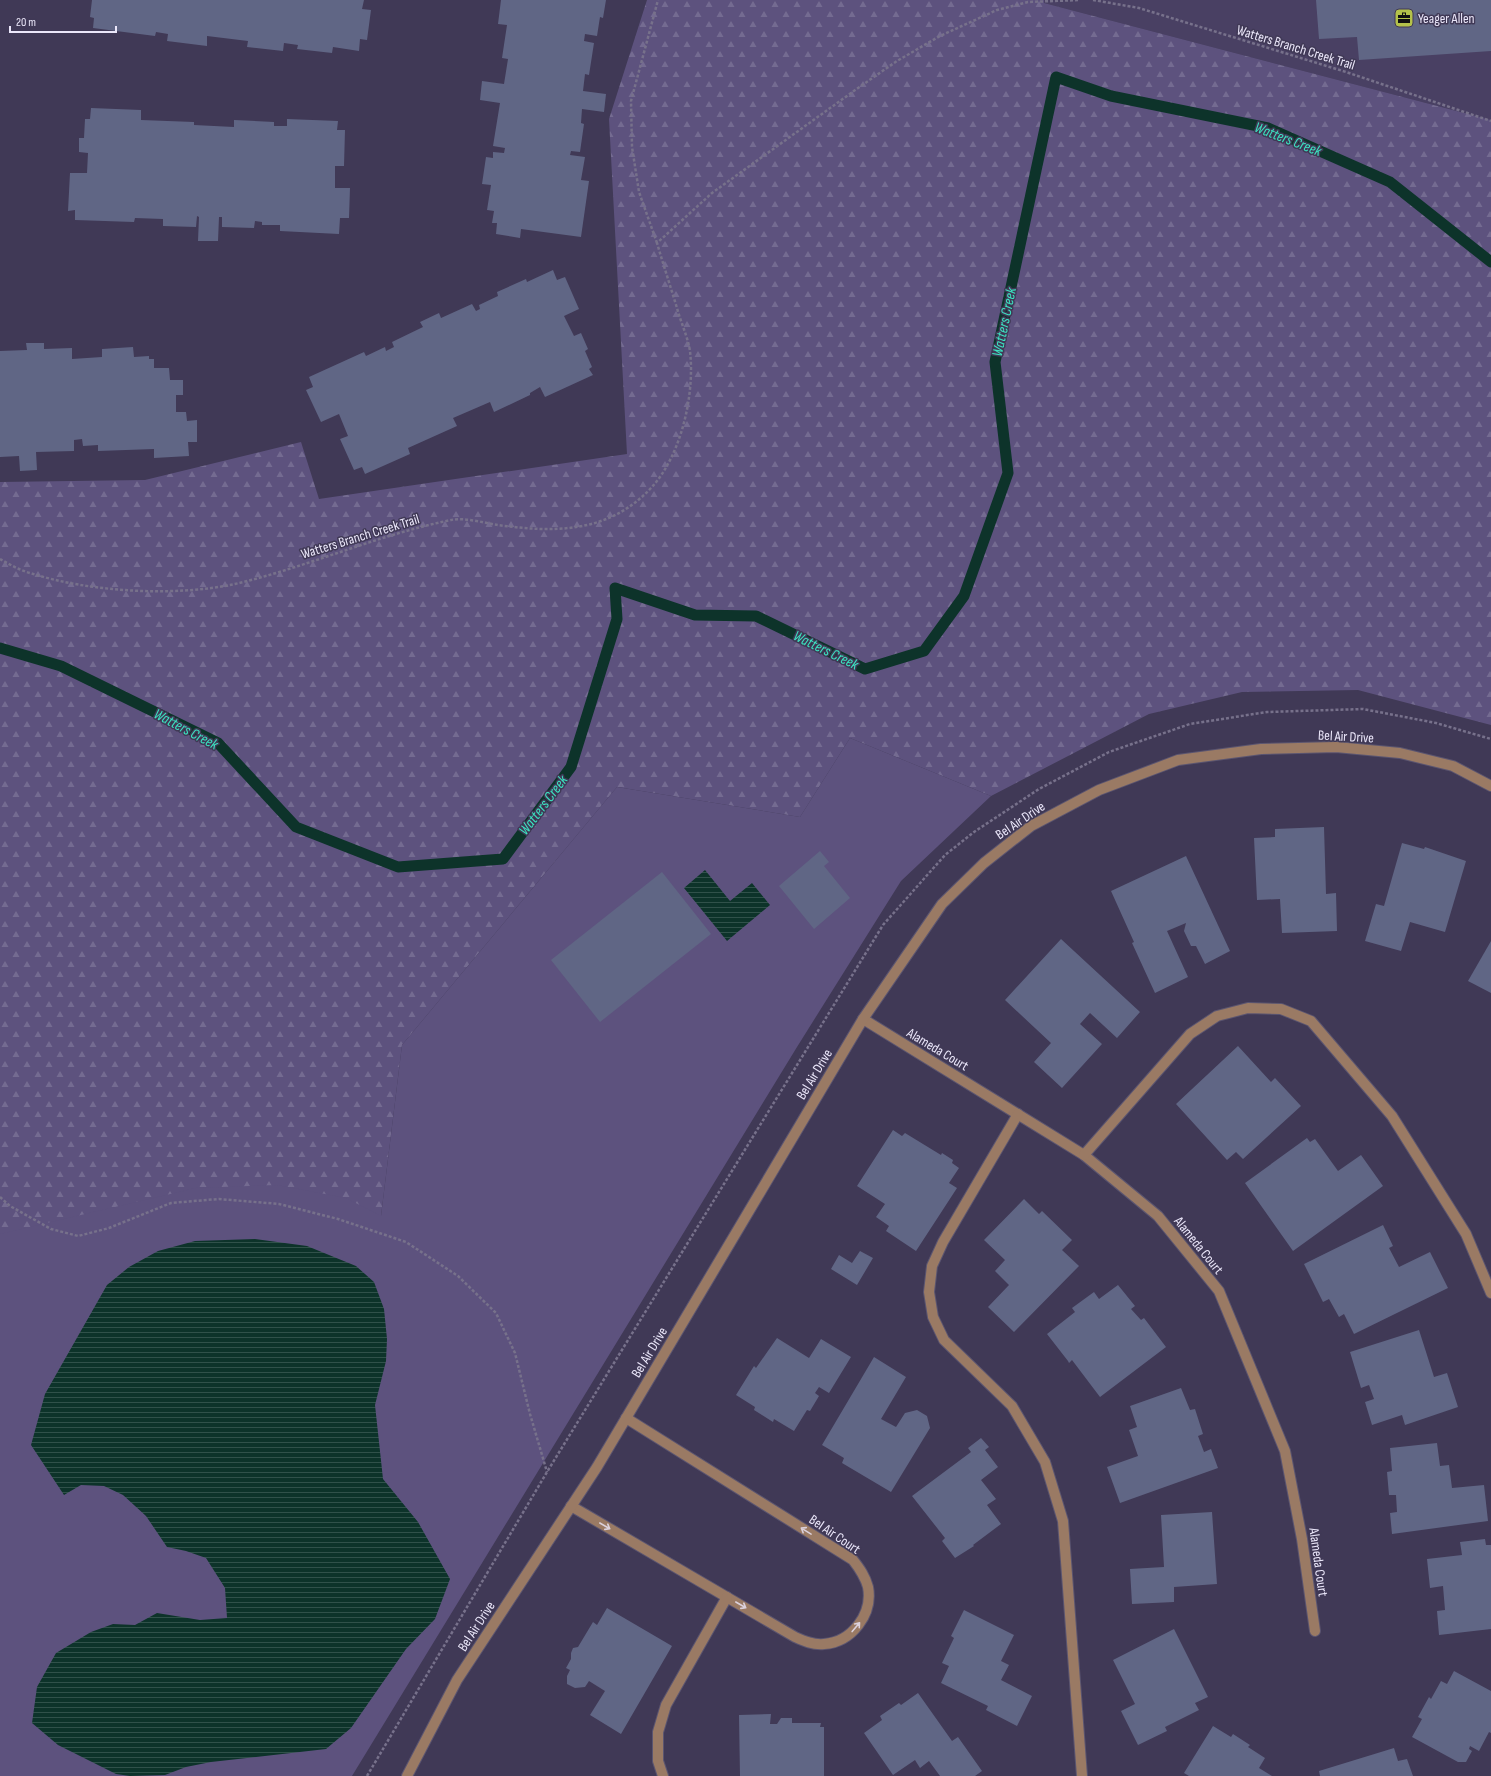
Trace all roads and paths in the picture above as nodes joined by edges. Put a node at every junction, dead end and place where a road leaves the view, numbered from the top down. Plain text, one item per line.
1 (658, 0) edge
2 (1080, 0) edge
3 (1093, 0) edge
4 (1491, 121) edge
5 (657, 243) junction
6 (0, 559) edge
7 (1491, 739) edge
8 (1491, 786) edge
9 (863, 1019) junction
10 (1018, 1114) junction
11 (1084, 1155) junction
12 (0, 1197) edge
13 (1491, 1293) edge
14 (626, 1418) junction
15 (547, 1472) junction
16 (572, 1506) junction
17 (727, 1597) junction
18 (1315, 1630) dead end
19 (367, 1776) edge
20 (407, 1776) edge
21 (663, 1776) edge
22 (1082, 1776) edge

1 - 5 path, Watters Branch Creek Trail
2 - 5 path
3 - 4 path, Watters Branch Creek Trail
5 - 6 path, Watters Branch Creek Trail
7 - 15 path
8 - 9 street, Bel Air Drive
9 - 10 street, Alameda Court
9 - 14 street, Bel Air Drive
10 - 11 street, Alameda Court
10 - 22 street
11 - 13 street
11 - 18 street, Alameda Court
12 - 15 path
14 - 16 street, Bel Air Drive
17 -> 14 street, Bel Air Court
15 - 19 path
16 -> 17 street, Bel Air Court
16 - 20 street, Bel Air Drive
17 - 21 street

